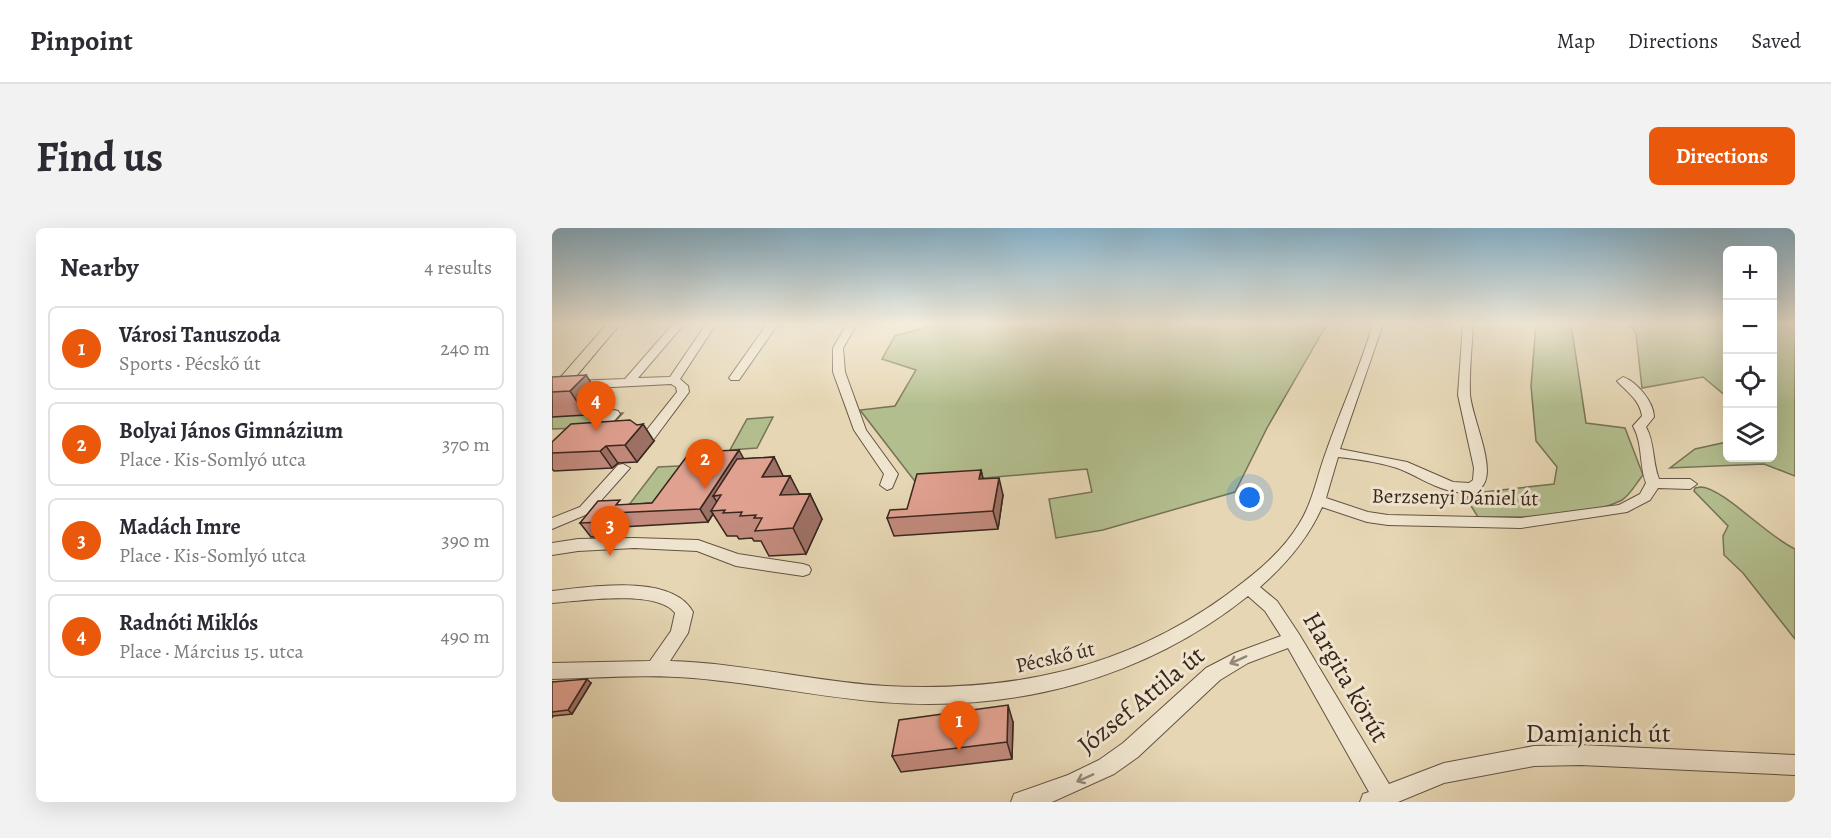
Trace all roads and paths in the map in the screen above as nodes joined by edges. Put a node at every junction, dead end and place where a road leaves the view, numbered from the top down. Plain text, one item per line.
1 (591, 351) edge
2 (655, 351) edge
3 (693, 351) edge
4 (754, 351) edge
5 (838, 351) edge
6 (1368, 351) edge
7 (1466, 351) edge
8 (735, 378) dead end
9 (674, 380) junction
10 (1623, 381) dead end
11 (628, 382) junction
12 (557, 391) edge
13 (614, 414) dead end
14 (601, 427) edge
15 (649, 436) dead end
16 (1332, 452) junction
17 (623, 468) dead end
18 (1653, 483) junction
19 (1690, 484) dead end
20 (887, 485) dead end
21 (1319, 501) junction
22 (552, 512) edge
23 (582, 512) junction
24 (552, 524) edge
25 (552, 549) edge
26 (803, 570) dead end
27 (1249, 587) junction
28 (552, 597) edge
29 (1293, 639) junction
30 (654, 670) junction
31 (552, 671) edge
32 (1795, 765) edge
33 (1380, 800) edge
34 (1022, 802) edge

1 - 12 main road
2 - 11 street
3 - 9 street
4 - 8 street
5 - 20 street
6 - 16 street, Pécskő út
7 - 16 street
9 - 11 street
9 - 15 street
10 - 18 street
11 - 12 street
13 - 14 street
16 - 21 street, Pécskő út
17 - 23 street
18 - 19 street
18 - 21 street, Berzsenyi Dániel út
21 - 27 street, Pécskő út
22 - 23 street
23 - 24 street
25 - 26 street
27 - 29 street, Hargita körút
27 - 30 street, Pécskő út
28 - 30 street
29 - 33 street, Hargita körút
29 -> 34 street, József Attila út
30 - 31 street, Pécskő út
32 - 33 street, Damjanich út

